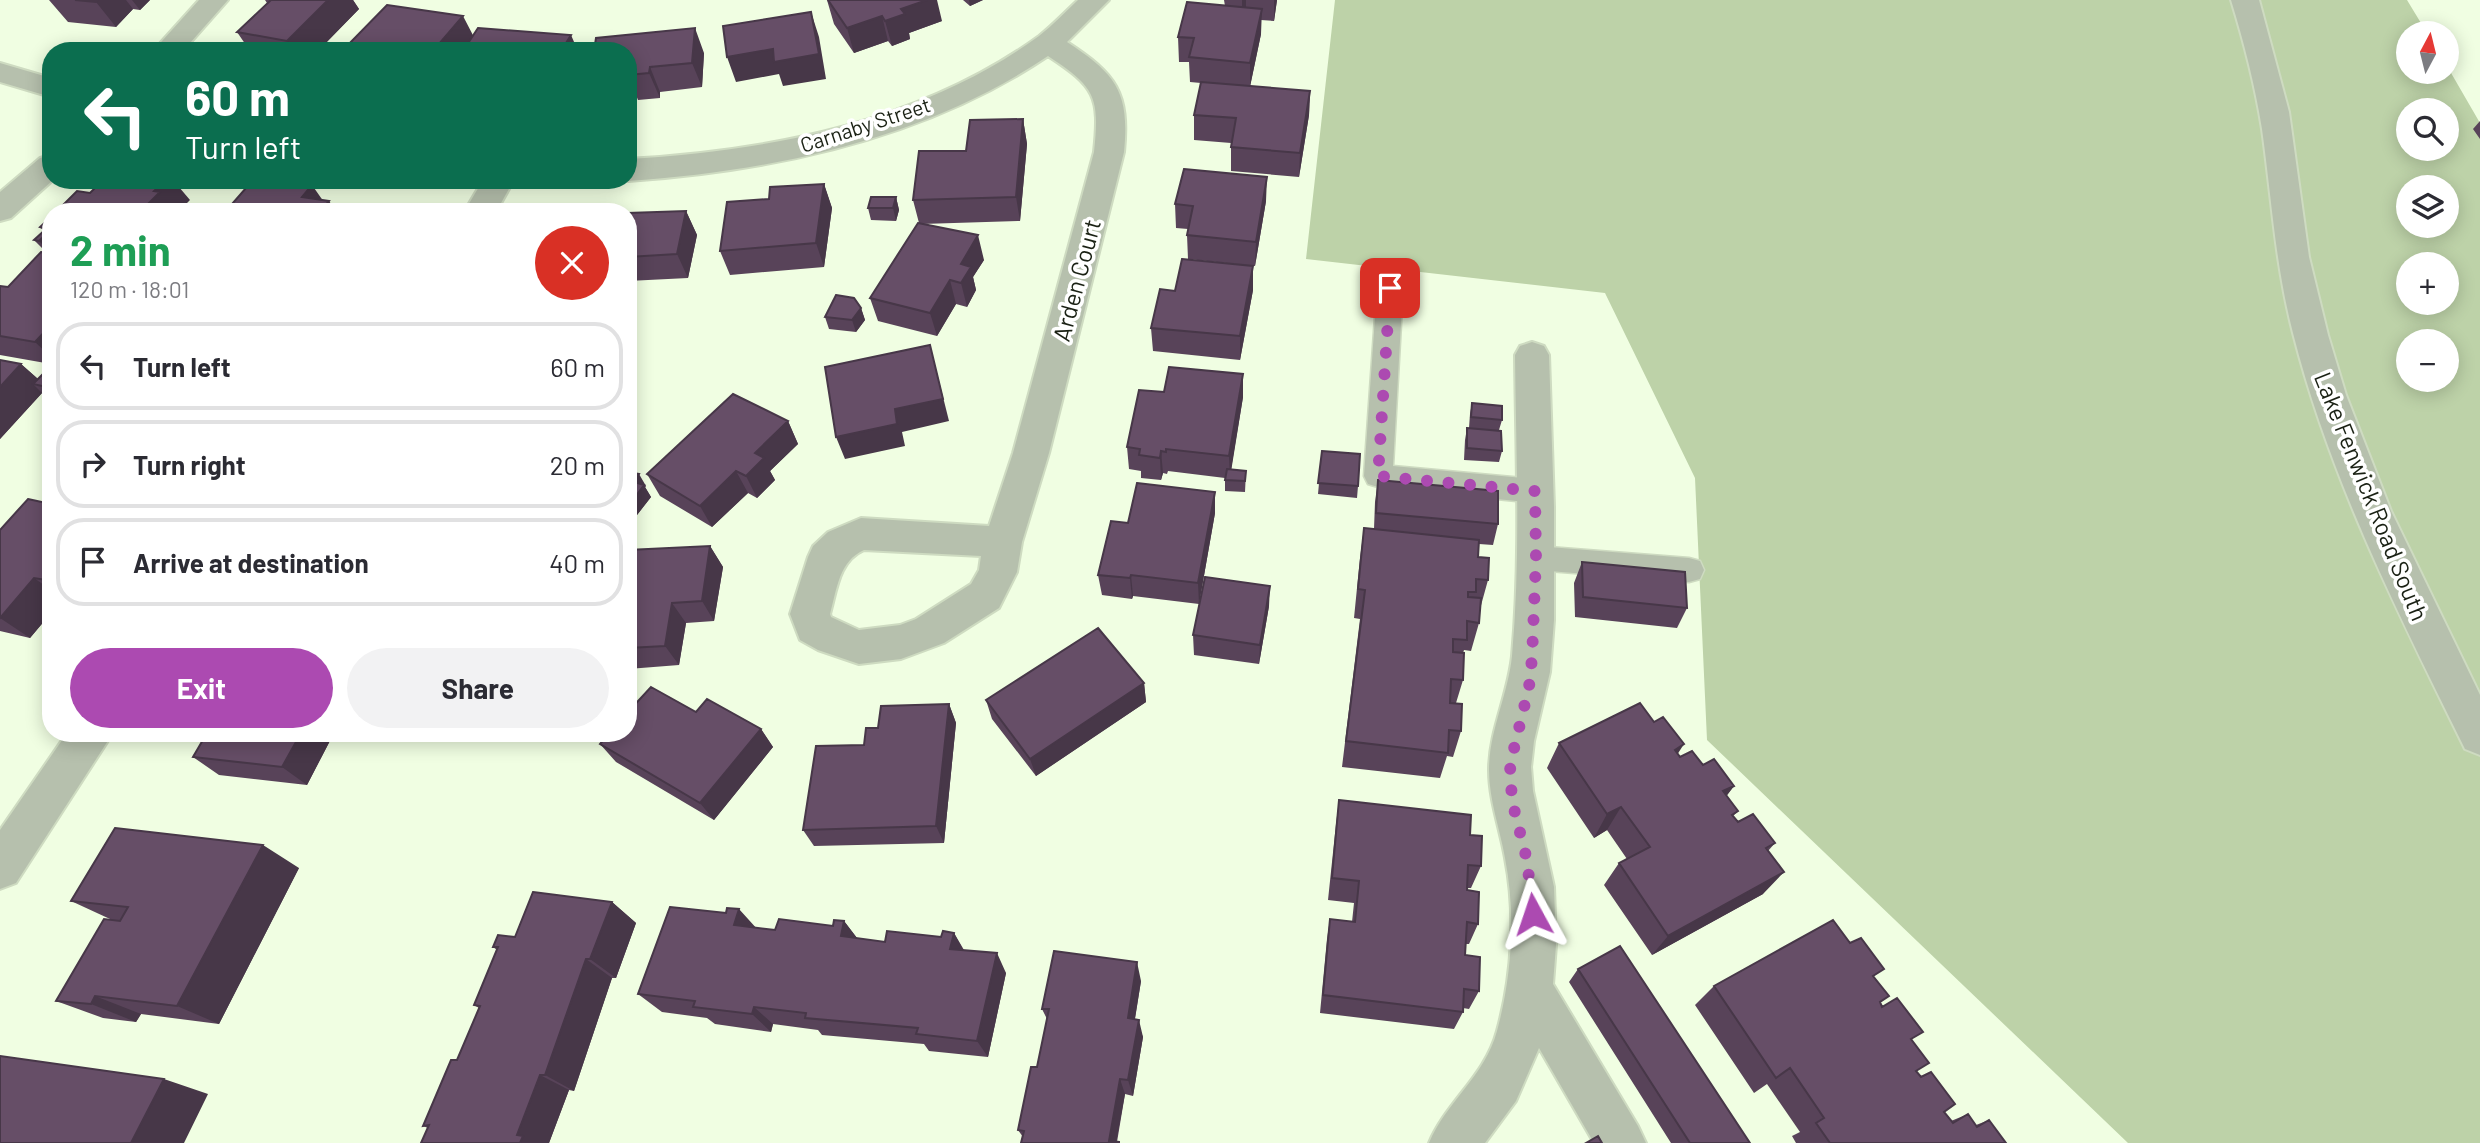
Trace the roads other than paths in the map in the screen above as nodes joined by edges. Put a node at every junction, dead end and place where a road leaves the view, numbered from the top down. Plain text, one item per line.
1 (214, 0) edge
2 (1095, 0) edge
3 (2245, 0) edge
4 (175, 42) edge
5 (1048, 43) junction
6 (0, 72) edge
7 (42, 85) edge
8 (637, 169) edge
9 (42, 173) edge
10 (0, 210) edge
11 (1390, 288) dead end
12 (1532, 355) dead end
13 (1535, 491) junction
14 (1003, 542) junction
15 (1536, 558) junction
16 (1689, 570) dead end
17 (2480, 736) edge
18 (85, 742) edge
19 (0, 868) edge
20 (1530, 989) junction
21 (1454, 1143) edge
22 (1621, 1143) edge

1 - 4 street
2 - 5 street, Carnaby Street
3 - 17 street, Lake Fenwick Road South
5 - 8 street, Carnaby Street
5 - 14 street, Arden Court
6 - 7 street
9 - 10 street
11 - 13 lane
12 - 13 street
13 - 15 street
14 - 14 street, Arden Court
15 - 16 lane
15 - 20 street
18 - 19 street
20 - 21 street
20 - 22 street

